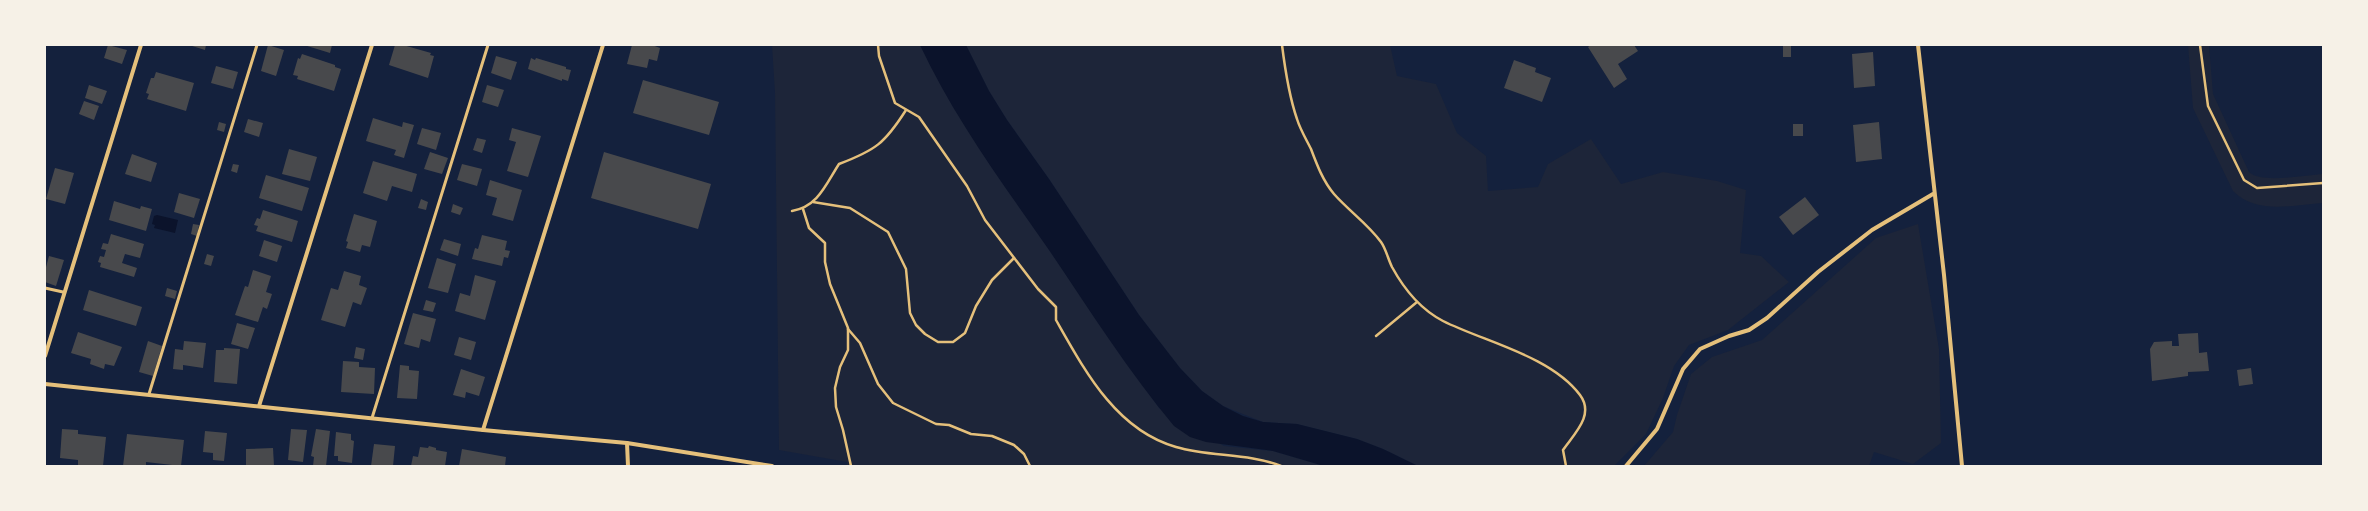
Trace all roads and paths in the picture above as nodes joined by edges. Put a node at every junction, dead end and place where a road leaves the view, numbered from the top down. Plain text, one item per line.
1 (141, 45) edge
2 (256, 45) edge
3 (372, 45) edge
4 (488, 45) edge
5 (603, 45) edge
6 (878, 45) edge
7 (1282, 45) edge
8 (1918, 45) edge
9 (2200, 45) edge
10 (906, 110) junction
11 (2323, 183) edge
12 (1933, 194) junction
13 (813, 202) junction
14 (803, 209) junction
15 (792, 211) dead end
16 (1014, 258) junction
17 (45, 288) edge
18 (63, 292) junction
19 (1417, 302) junction
20 (848, 328) junction
21 (1376, 336) dead end
22 (45, 356) edge
23 (45, 384) edge
24 (149, 394) junction
25 (258, 406) junction
26 (372, 418) junction
27 (484, 430) junction
28 (626, 443) junction
29 (628, 466) edge
30 (770, 466) edge
31 (851, 466) edge
32 (1030, 466) edge
33 (1280, 466) edge
34 (1566, 466) edge
35 (1626, 466) edge
36 (1962, 466) edge

1 - 18 street
2 - 24 lane
3 - 25 street
4 - 26 lane
5 - 27 street
6 - 10 path
7 - 19 path
8 - 12 street
9 - 11 path
10 - 13 path
10 - 16 path
12 - 35 street
12 - 36 street
13 - 14 path
13 - 16 path
14 - 15 path
14 - 20 path
16 - 33 path
17 - 18 lane
18 - 22 street
19 - 21 path
19 - 34 path
20 - 31 path
20 - 32 path
23 - 24 street
24 - 25 street
25 - 26 street
26 - 27 street
27 - 28 street
28 - 29 street
28 - 30 street

